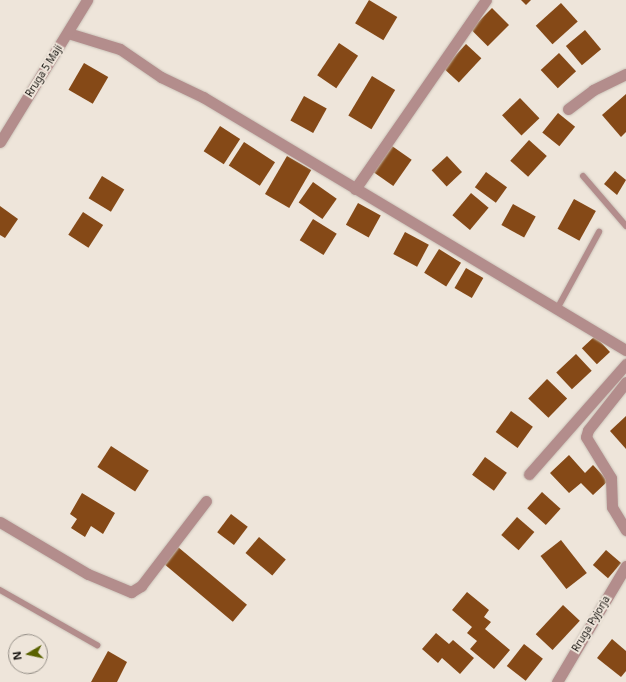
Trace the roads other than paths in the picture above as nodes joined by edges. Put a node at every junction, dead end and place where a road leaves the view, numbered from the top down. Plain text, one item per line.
1 (87, 0) edge
2 (486, 0) edge
3 (68, 33) junction
4 (626, 74) edge
5 (568, 109) dead end
6 (0, 142) edge
7 (583, 176) dead end
8 (355, 189) junction
9 (626, 226) edge
10 (599, 232) dead end
11 (557, 309) junction
12 (626, 350) edge
13 (626, 364) edge
14 (626, 382) edge
15 (529, 474) dead end
16 (206, 501) dead end
17 (0, 522) edge
18 (626, 530) edge
19 (626, 566) edge
20 (0, 590) edge
21 (97, 645) dead end
22 (557, 682) edge

1 - 3 street, Rruga 5 Maji
2 - 8 street
3 - 6 street, Rruga 5 Maji
3 - 8 street
4 - 5 street
7 - 9 lane
8 - 11 street
10 - 11 lane
11 - 12 street
13 - 15 street
14 - 18 street
16 - 17 street
19 - 22 street, Rruga Pyjorja
20 - 21 lane

